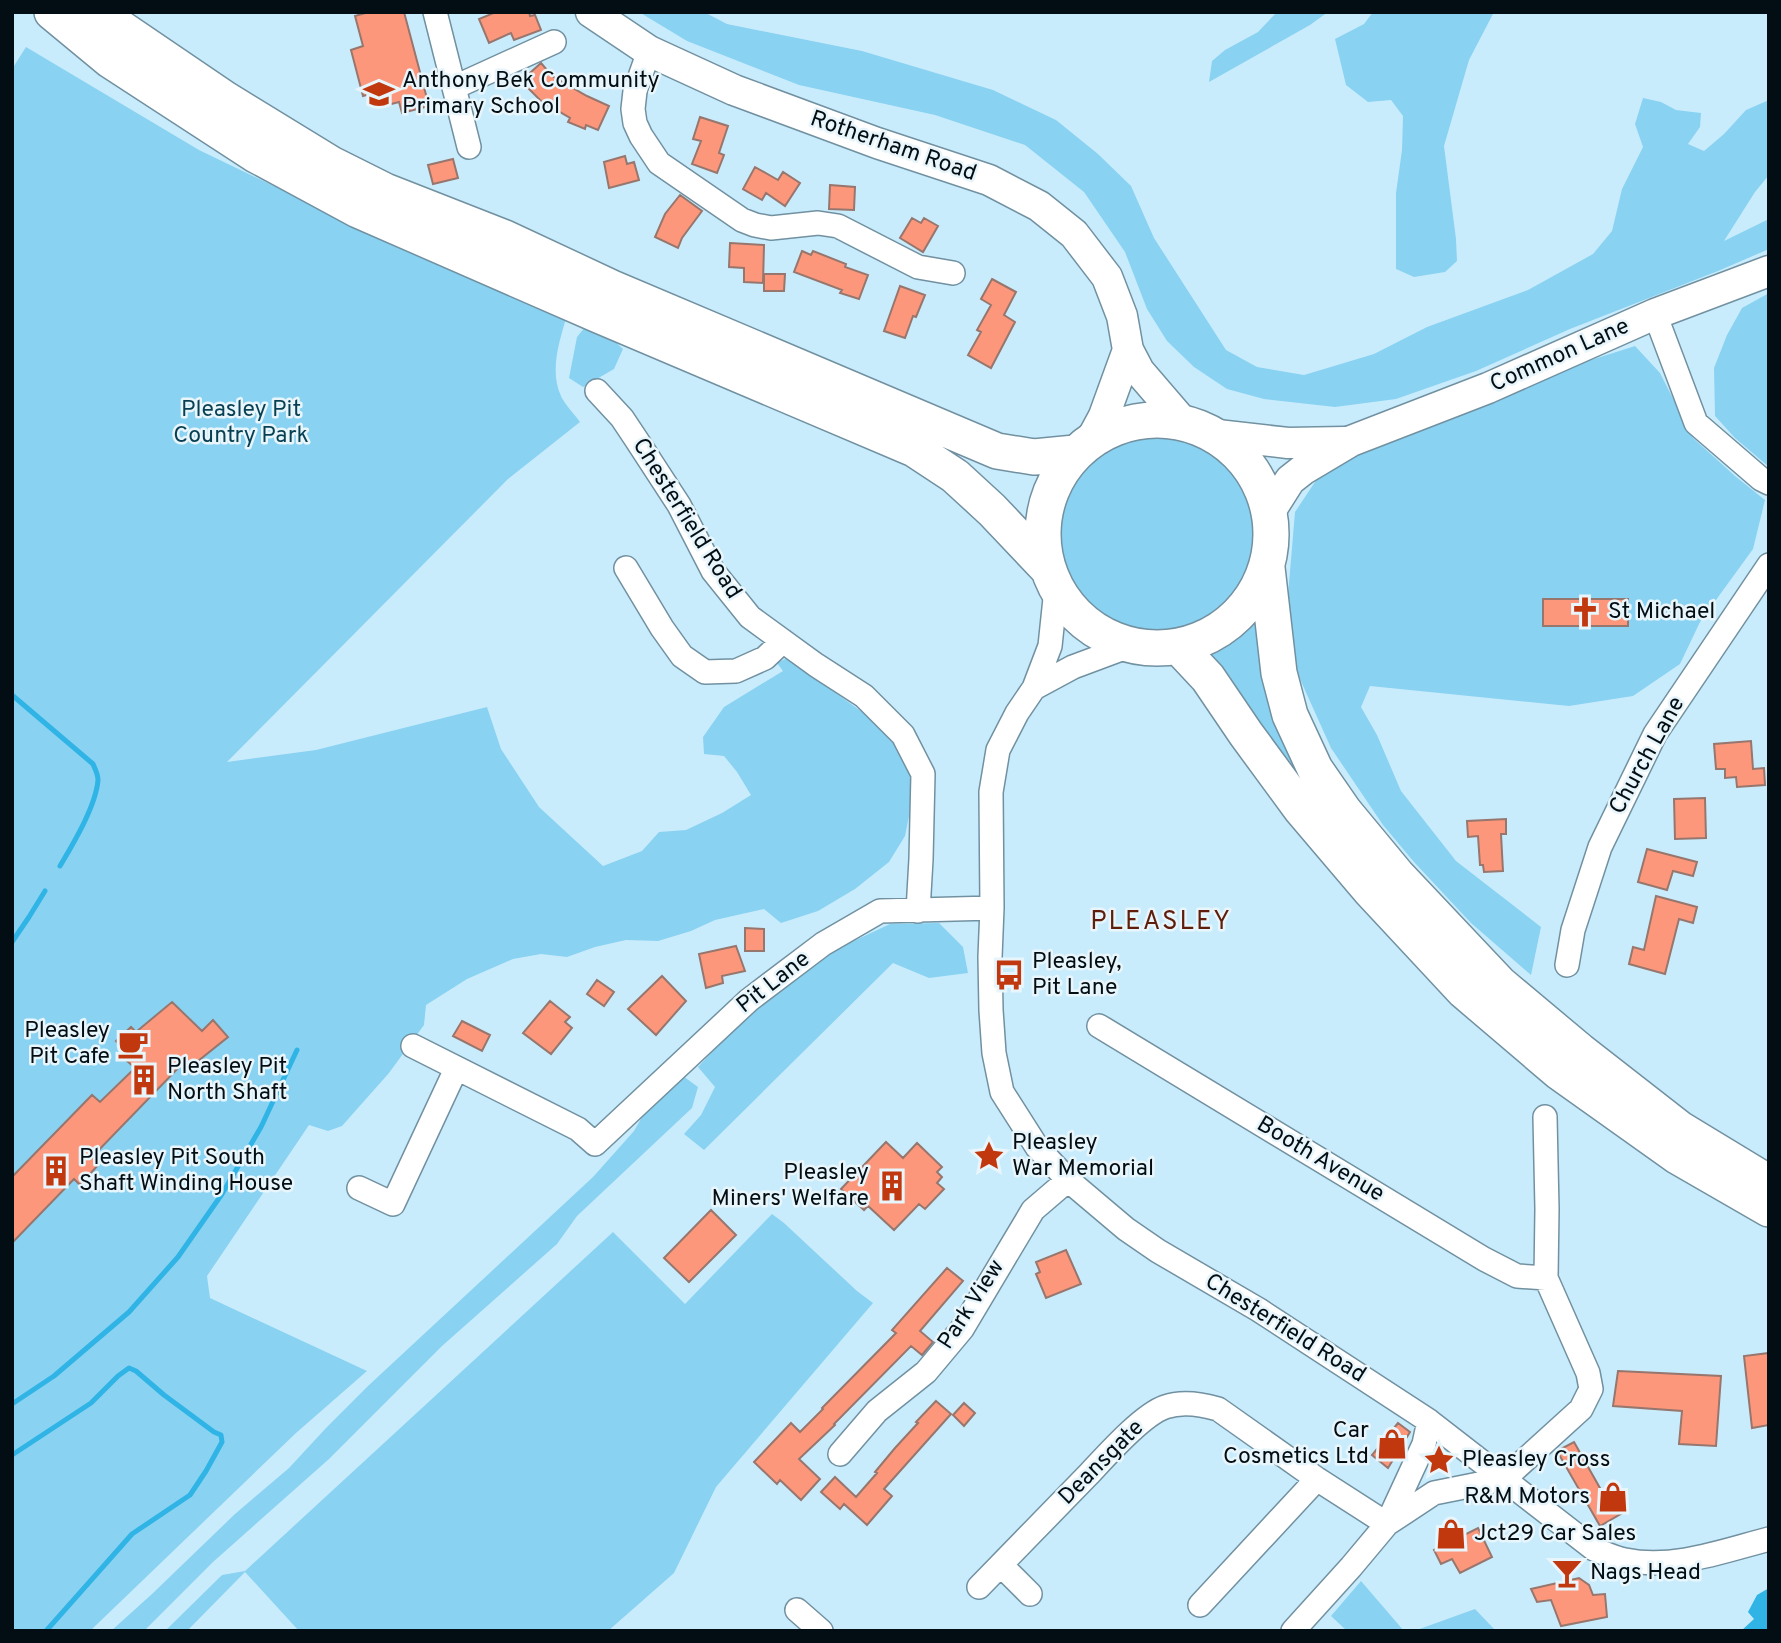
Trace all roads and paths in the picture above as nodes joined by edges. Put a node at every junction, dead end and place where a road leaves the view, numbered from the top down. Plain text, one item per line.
1 (51, 12) edge
2 (97, 12) edge
3 (436, 12) edge
4 (591, 12) edge
5 (554, 42) dead end
6 (649, 51) junction
7 (455, 87) junction
8 (469, 147) dead end
9 (1769, 271) edge
10 (953, 273) dead end
11 (1656, 314) junction
12 (1128, 350) junction
13 (597, 391) dead end
14 (1182, 421) junction
15 (1217, 435) junction
16 (1351, 441) junction
17 (1083, 447) junction
18 (1769, 483) edge
19 (1269, 513) junction
20 (1769, 565) edge
21 (626, 568) dead end
22 (1267, 568) junction
23 (1052, 578) junction
24 (783, 642) junction
25 (1132, 645) junction
26 (1180, 647) junction
27 (1034, 688) junction
28 (992, 908) junction
29 (918, 911) junction
30 (1567, 965) dead end
31 (1099, 1026) dead end
32 (413, 1046) dead end
33 (456, 1069) junction
34 (1545, 1117) dead end
35 (1068, 1180) junction
36 (1769, 1183) edge
37 (359, 1188) dead end
38 (1769, 1209) edge
39 (1546, 1278) junction
40 (1429, 1421) junction
41 (853, 1448) dead end
42 (1317, 1479) junction
43 (1504, 1479) junction
44 (1387, 1524) junction
45 (1769, 1539) edge
46 (1001, 1565) junction
47 (979, 1587) dead end
48 (1030, 1594) dead end
49 (1200, 1605) dead end
50 (797, 1610) dead end
51 (817, 1629) edge
52 (1293, 1631) edge

1 - 23 highway
2 - 17 highway
3 - 7 street
4 - 6 main road, Rotherham Road
5 - 7 street
6 - 10 street
6 - 12 main road, Rotherham Road
7 - 8 street
9 - 11 main road, Common Lane
11 - 16 main road, Common Lane
11 - 18 street
12 - 14 main road, Rotherham Road
12 - 17 main road
13 - 24 street, Chesterfield Road
14 - 15 highway
14 - 17 highway
15 - 16 main road
15 - 19 highway
16 - 19 main road
17 - 23 highway
19 - 22 highway
20 - 30 street, Church Lane
21 - 24 street
22 - 26 highway
22 - 36 highway
23 - 25 highway
23 - 27 street, Chesterfield Road
24 - 29 street, Chesterfield Road
25 - 26 highway
25 - 27 street
26 - 38 highway
27 - 28 street, Chesterfield Road
28 - 29 street, Pit Lane
28 - 35 street, Chesterfield Road
29 - 33 street, Pit Lane
31 - 39 street, Booth Avenue
32 - 33 street
33 - 37 street
34 - 39 street
35 - 40 street, Chesterfield Road
35 - 41 street, Park View
39 - 43 street
40 - 43 street, Chesterfield Road
40 - 44 street
42 - 44 street, Deansgate
42 - 46 street, Deansgate
42 - 49 street
43 - 44 street
43 - 45 street, Chesterfield Road
44 - 52 street
46 - 47 street, Deansgate
46 - 48 street
50 - 51 street

